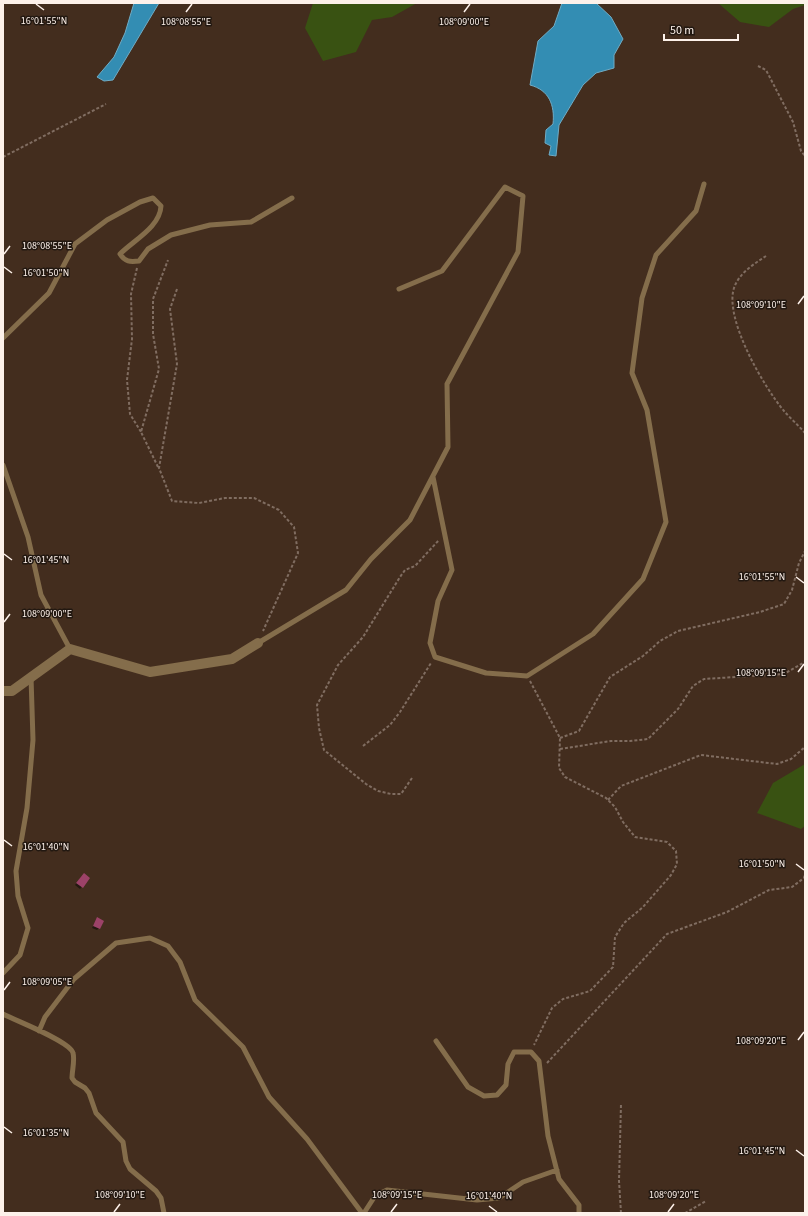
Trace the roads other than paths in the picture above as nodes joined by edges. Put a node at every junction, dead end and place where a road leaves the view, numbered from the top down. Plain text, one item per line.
1 (704, 184) dead end
2 (292, 198) dead end
3 (399, 289) dead end
4 (3, 338) edge
5 (3, 465) edge
6 (432, 476) junction
7 (258, 643) joint
8 (70, 649) junction
9 (31, 676) junction
10 (3, 691) edge
11 (3, 973) edge
12 (3, 1014) edge
13 (39, 1031) junction
14 (436, 1041) dead end
15 (557, 1170) junction
16 (164, 1213) edge
17 (363, 1213) edge
18 (579, 1213) edge

1 - 6 lane
2 - 4 lane
3 - 6 lane
5 - 8 lane
6 - 7 lane
7 - 8 street
8 - 9 street
9 - 10 street
9 - 11 lane
12 - 13 lane
13 - 16 lane
13 - 17 lane
14 - 15 lane
15 - 17 lane
15 - 18 lane

